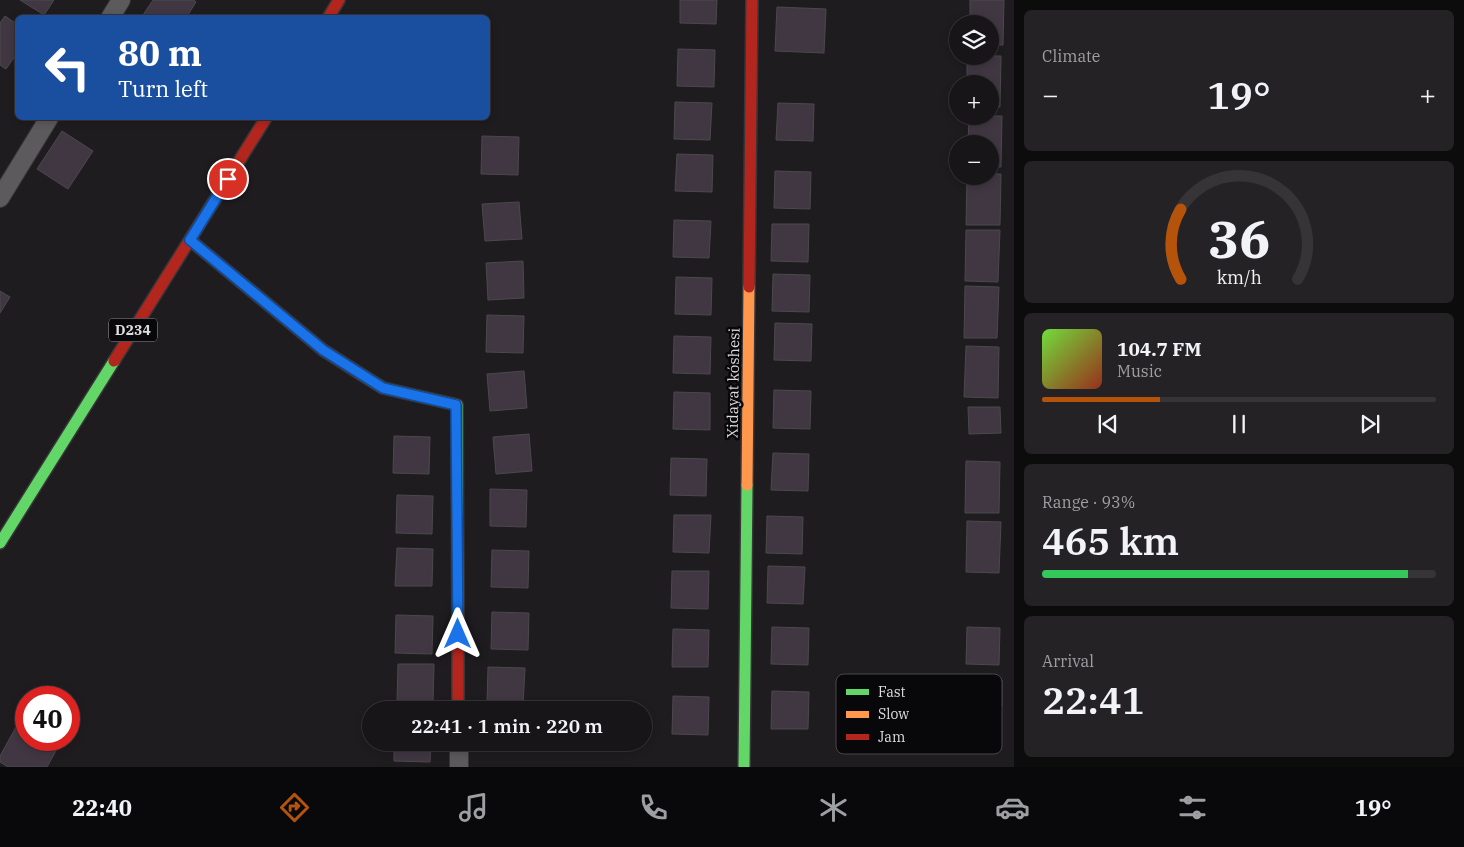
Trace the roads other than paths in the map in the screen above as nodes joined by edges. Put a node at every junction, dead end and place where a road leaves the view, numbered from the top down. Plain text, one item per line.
1 (121, 0) edge
2 (339, 0) edge
3 (752, 0) edge
4 (112, 15) edge
5 (330, 15) edge
6 (48, 120) edge
7 (265, 120) edge
8 (0, 198) edge
9 (190, 240) junction
10 (0, 543) edge
11 (458, 701) edge
12 (459, 751) edge
13 (459, 767) edge
14 (744, 767) edge

1 - 4 street
2 - 5 street
3 - 14 street, Xidayat kóshesi
6 - 8 street
7 - 9 street, D234
9 - 10 street, D234
9 - 11 street
12 - 13 street

